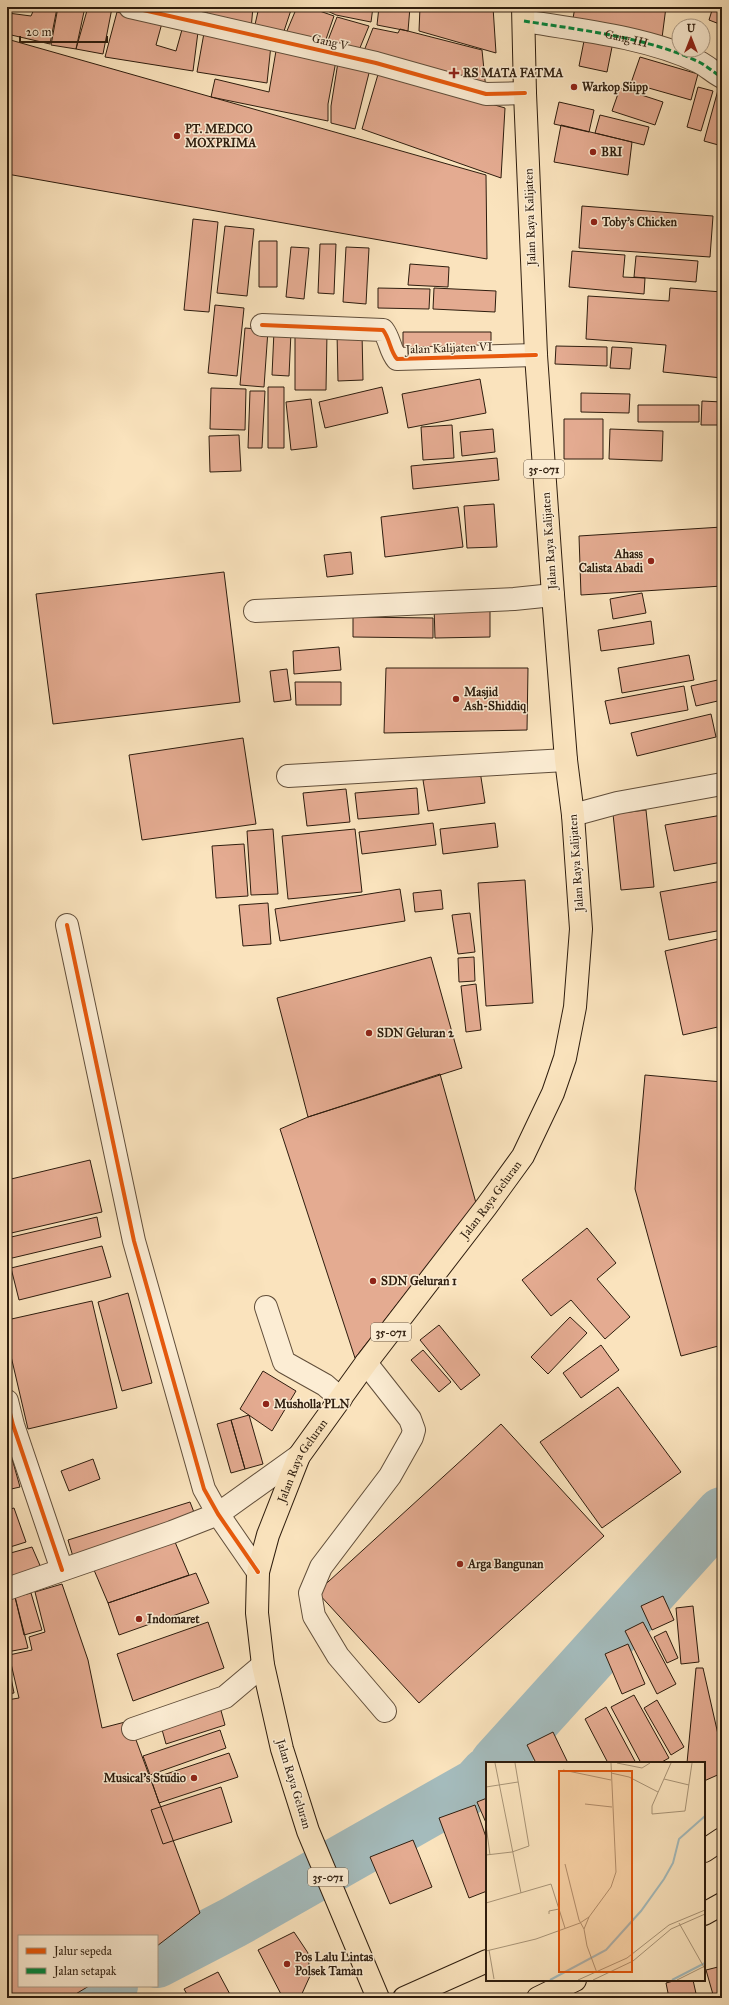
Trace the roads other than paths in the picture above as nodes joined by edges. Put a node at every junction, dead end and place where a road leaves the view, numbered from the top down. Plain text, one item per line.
1 (130, 7) edge
2 (524, 14) edge
3 (722, 77) edge
4 (525, 93) junction
5 (262, 325) dead end
6 (536, 355) junction
7 (553, 595) junction
8 (255, 611) dead end
9 (566, 760) junction
10 (288, 776) dead end
11 (722, 784) edge
12 (573, 815) junction
13 (67, 926) dead end
14 (581, 929) joint
15 (266, 1307) dead end
16 (366, 1364) junction
17 (341, 1399) junction
18 (7, 1401) edge
19 (299, 1456) junction
20 (218, 1514) junction
21 (62, 1570) junction
22 (258, 1572) junction
23 (7, 1589) edge
24 (263, 1665) junction
25 (385, 1711) dead end
26 (133, 1729) dead end
27 (722, 1839) edge
28 (705, 1850) edge
29 (722, 1904) edge
30 (705, 1913) edge
31 (486, 1961) edge
32 (573, 1981) edge
33 (378, 1998) edge
34 (404, 1998) edge
35 (538, 1998) edge

1 - 4 street, Gang V
2 - 3 street, Gang III
2 - 4 main road, Jalan Raya Kalijaten / 35-071
4 - 6 main road, Jalan Raya Kalijaten / 35-071
5 - 6 street, Jalan Kalijaten VI
6 - 7 main road, Jalan Raya Kalijaten / 35-071
7 - 8 street
7 - 9 main road, Jalan Raya Kalijaten / 35-071
9 - 10 street
9 - 12 main road, Jalan Raya Kalijaten / 35-071
11 - 12 street
12 - 14 main road, Jalan Raya Kalijaten / 35-071
13 - 20 street
14 - 16 main road, Jalan Raya Geluran / 35-071
15 - 17 street
16 - 17 main road, Jalan Raya Geluran / 35-071
16 - 25 street
17 - 19 main road, Jalan Raya Geluran / 35-071
18 - 21 street
19 - 20 street
19 - 22 main road, Jalan Raya Geluran / 35-071
20 - 21 street
20 - 22 street
21 - 23 street
22 - 24 main road, Jalan Raya Geluran / 35-071
24 - 26 street
24 - 33 main road, Jalan Raya Geluran / 35-071
27 - 28 main road
29 - 30 main road
31 - 34 main road
32 - 35 main road

